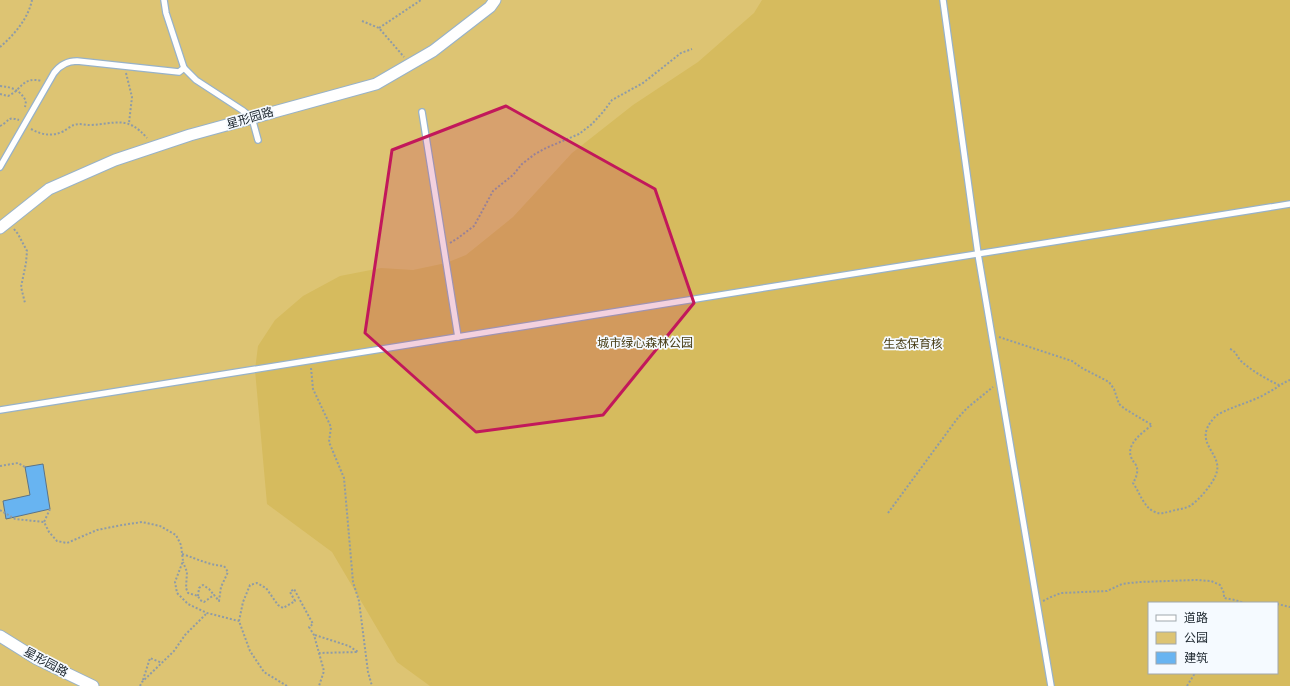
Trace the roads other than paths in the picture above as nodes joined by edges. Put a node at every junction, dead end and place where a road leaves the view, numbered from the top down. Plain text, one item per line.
1 (164, 0) edge
2 (495, 0) edge
3 (943, 0) edge
4 (184, 68) junction
5 (422, 112) dead end
6 (252, 118) junction
7 (258, 140) dead end
8 (0, 167) edge
9 (1290, 204) edge
10 (4, 225) edge
11 (978, 254) junction
12 (458, 337) junction
13 (0, 410) edge
14 (0, 636) edge
15 (93, 686) edge
16 (1051, 686) edge

1 - 4 lane
2 - 6 street, 星形园路
3 - 11 lane
4 - 6 lane
4 - 8 lane
5 - 12 lane
6 - 7 lane
6 - 10 street, 星形园路
9 - 11 lane
11 - 12 lane
11 - 16 lane
12 - 13 lane
14 - 15 street, 星形园路

